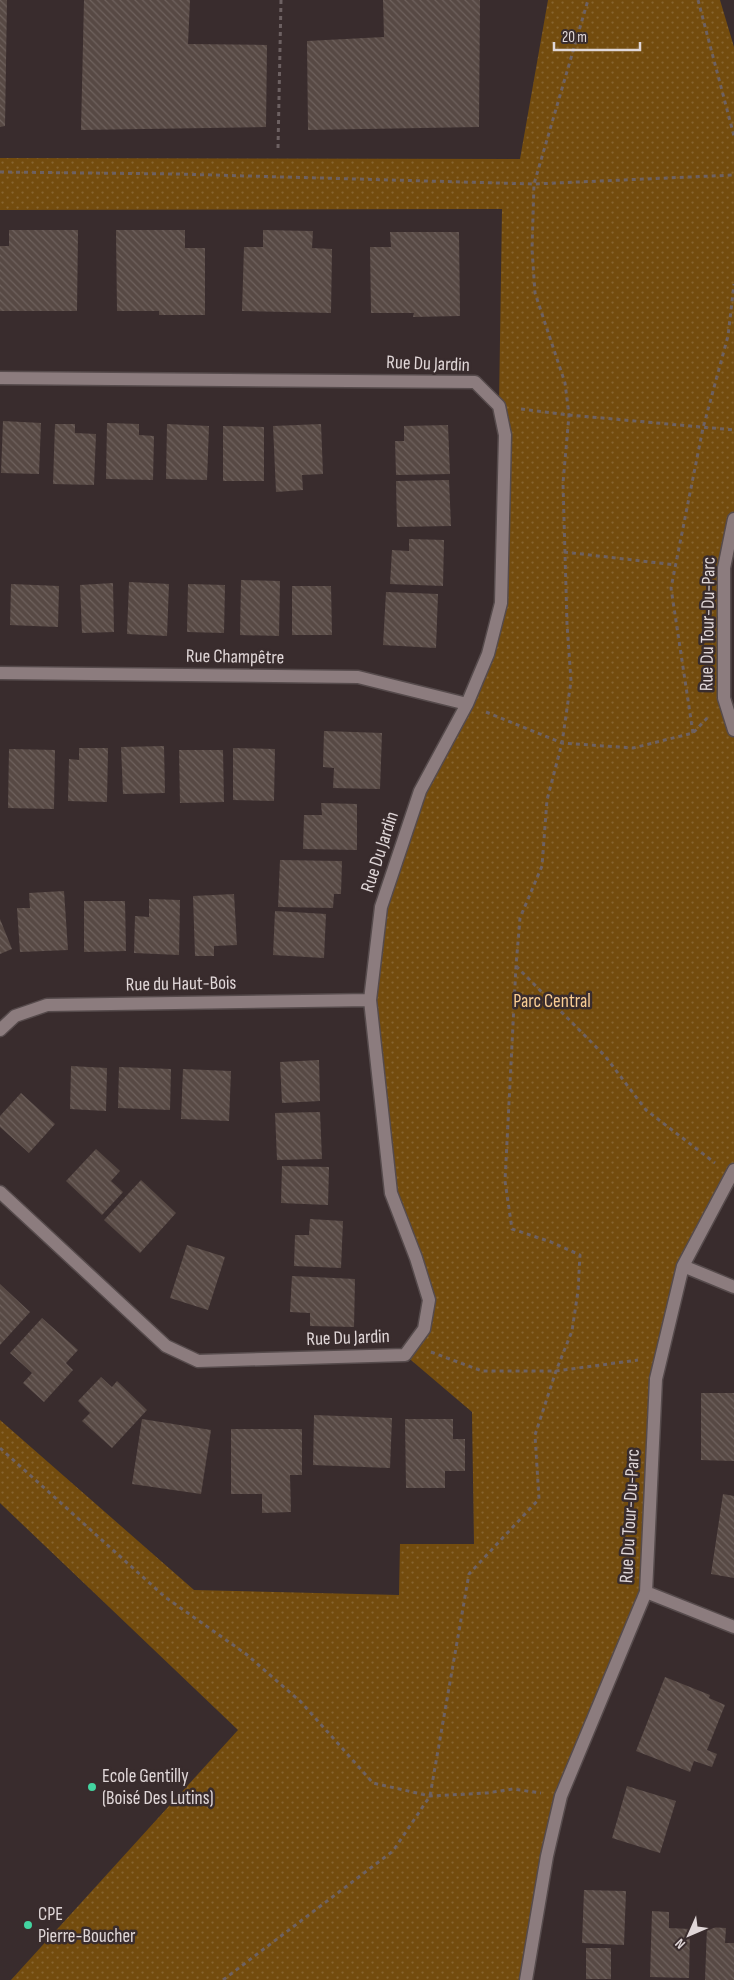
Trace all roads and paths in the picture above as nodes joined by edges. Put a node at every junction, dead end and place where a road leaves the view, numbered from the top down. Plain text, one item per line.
1 (281, 0) edge
2 (588, 0) edge
3 (698, 0) edge
4 (734, 136) edge
5 (278, 148) dead end
6 (0, 172) edge
7 (734, 175) edge
8 (534, 184) junction
9 (734, 284) edge
10 (0, 378) edge
11 (499, 406) junction
12 (569, 415) junction
13 (704, 428) junction
14 (734, 430) edge
15 (734, 518) edge
16 (564, 552) junction
17 (676, 565) junction
18 (0, 673) edge
19 (729, 698) edge
20 (467, 704) junction
21 (734, 730) edge
22 (693, 733) junction
23 (562, 743) junction
24 (516, 966) junction
25 (370, 1000) junction
26 (0, 1030) edge
27 (732, 1172) edge
28 (0, 1192) edge
29 (683, 1266) junction
30 (734, 1287) edge
31 (412, 1345) junction
32 (661, 1357) junction
33 (556, 1371) junction
34 (0, 1448) edge
35 (646, 1592) junction
36 (734, 1627) edge
37 (430, 1796) junction
38 (561, 1796) junction
39 (223, 1980) edge
40 (526, 1980) edge

1 - 5 path
2 - 8 path
3 - 4 path
6 - 8 path
7 - 8 path
8 - 12 path
9 - 13 path
10 - 11 street, Rue Du Jardin
11 - 12 path
11 - 20 street, Rue Du Jardin
12 - 13 path
12 - 16 path
13 - 14 path
13 - 17 path
15 - 19 street, Rue Du Tour-Du-Parc
16 - 17 path
16 - 23 path
17 - 22 path
18 - 20 street, Rue Champêtre
19 - 21 street, Rue Du Tour-Du-Parc
19 - 22 path
20 - 23 path
20 - 25 street, Rue Du Jardin
22 - 23 path
23 - 24 path
24 - 27 path
24 - 33 path
25 - 26 street, Rue du Haut-Bois
25 - 31 street, Rue Du Jardin
27 - 29 street, Rue Du Tour-Du-Parc
28 - 31 street, Rue Du Jardin
29 - 30 street
29 - 32 street, Rue Du Tour-Du-Parc
31 - 33 path
32 - 33 path
32 - 35 street, Rue Du Tour-Du-Parc
33 - 37 path
34 - 37 path
35 - 36 street, Rue Du Tour-Du-Parc
35 - 38 street, Rue Du Tour-Du-Parc
37 - 38 path
37 - 39 path
38 - 40 street, Rue Du Tour-Du-Parc

